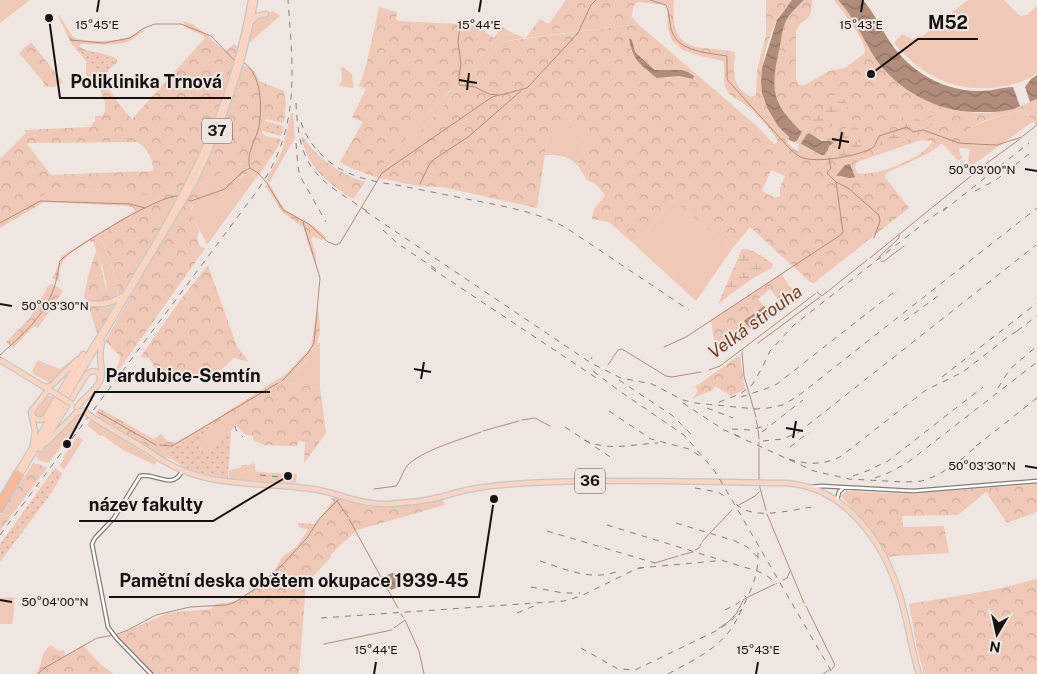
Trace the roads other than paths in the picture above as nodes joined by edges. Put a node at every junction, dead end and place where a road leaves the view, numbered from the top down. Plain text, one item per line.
1 (254, 1) edge
2 (250, 26) junction
3 (241, 57) junction
4 (183, 199) junction
5 (124, 295) junction
6 (88, 303) dead end
7 (106, 332) junction
8 (98, 337) junction
9 (83, 354) junction
10 (0, 360) edge
11 (100, 380) junction
12 (42, 386) junction
13 (48, 390) junction
14 (44, 394) junction
15 (77, 407) junction
16 (32, 410) junction
17 (84, 411) junction
18 (40, 449) junction
19 (27, 461) junction
20 (182, 471) junction
21 (19, 474) junction
22 (1037, 481) edge
23 (812, 487) junction
24 (844, 488) junction
25 (837, 500) junction
26 (0, 502) edge
27 (0, 509) edge
28 (151, 674) edge
29 (918, 674) edge

1 - 2 main road, 37
1 - 2 main road
1 - 3 main road, 37
2 - 3 main road, 37
3 - 4 main road, 37
4 - 5 main road, 37
4 - 7 main road, 37
5 - 6 main road
5 - 8 main road, 37
7 - 11 main road
7 - 19 main road, 37
8 - 9 main road
8 - 19 main road, 37
9 - 12 main road
9 - 16 main road
10 - 12 main road, 36
11 - 15 main road
11 - 18 main road
12 - 13 main road, 36
12 - 14 main road
13 - 14 main road
13 - 15 main road, 36, bridge
14 - 16 main road
15 - 17 main road, 36
16 - 19 main road
17 - 18 main road
17 - 20 main road, 36, bridge
18 - 19 main road
19 - 21 main road, 37
20 - 23 main road, 36
20 - 28 street
21 - 26 highway, 37
21 - 27 highway, 37
22 - 24 street
23 - 24 street
23 - 25 main road
24 - 25 street
25 - 29 main road

